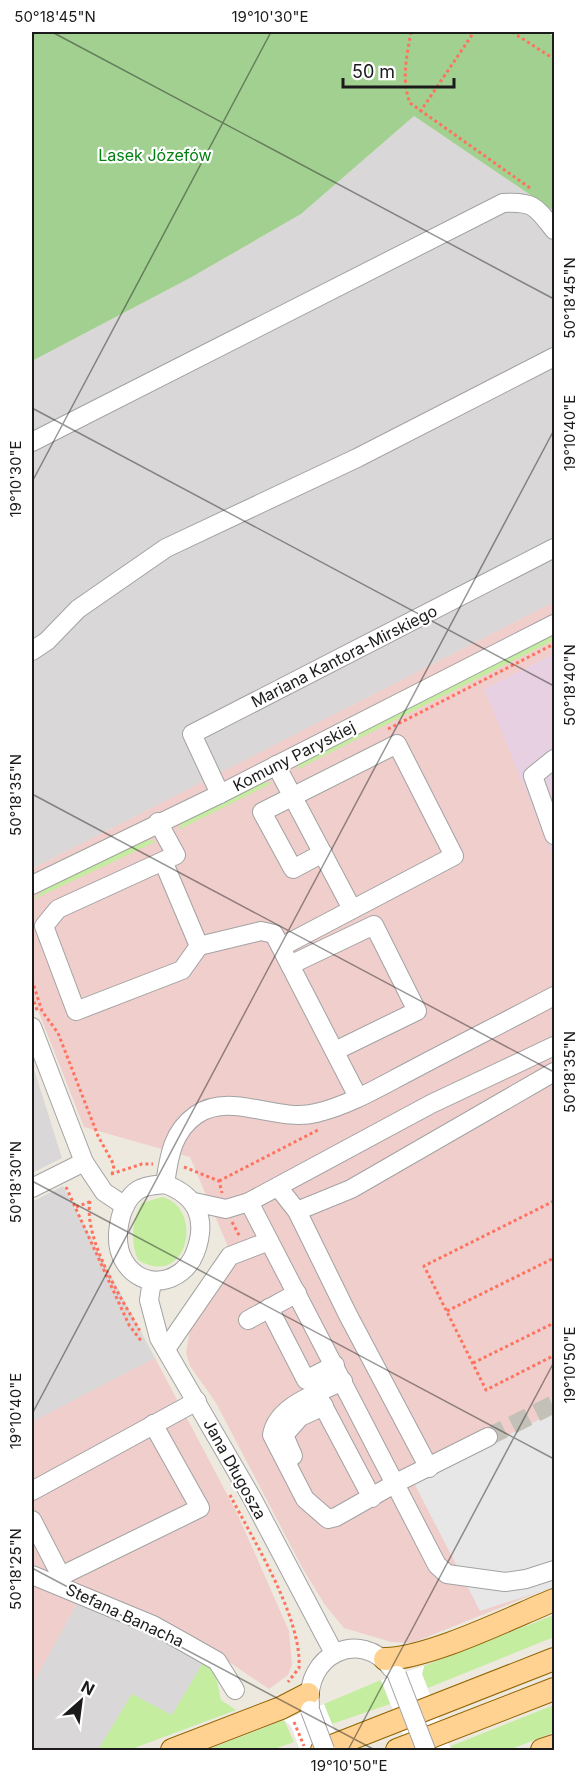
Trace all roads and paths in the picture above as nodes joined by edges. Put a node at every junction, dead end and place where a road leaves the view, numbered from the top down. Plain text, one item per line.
1 (411, 32) edge
2 (474, 32) edge
3 (512, 32) edge
4 (555, 59) edge
5 (420, 112) junction
6 (535, 192) dead end
7 (555, 230) edge
8 (555, 357) edge
9 (32, 442) edge
10 (555, 548) edge
11 (555, 624) edge
12 (32, 651) edge
13 (555, 759) edge
14 (276, 765) junction
15 (220, 794) junction
16 (293, 797) junction
17 (159, 822) junction
18 (555, 835) edge
19 (323, 853) junction
20 (162, 861) junction
21 (32, 885) edge
22 (352, 909) junction
23 (199, 946) junction
24 (281, 947) junction
25 (290, 965) junction
26 (32, 980) edge
27 (555, 996) edge
28 (32, 1029) edge
29 (555, 1046) edge
30 (335, 1051) junction
31 (555, 1072) edge
32 (358, 1097) junction
33 (323, 1127) dead end
34 (84, 1162) junction
35 (113, 1174) dead end
36 (219, 1181) dead end
37 (61, 1184) dead end
38 (165, 1184) junction
39 (278, 1187) junction
40 (32, 1188) edge
41 (555, 1201) edge
42 (194, 1202) junction
43 (249, 1202) junction
44 (125, 1206) junction
45 (76, 1207) junction
46 (226, 1209) junction
47 (297, 1211) junction
48 (199, 1238) junction
49 (269, 1241) junction
50 (555, 1258) edge
51 (152, 1281) junction
52 (297, 1293) junction
53 (269, 1308) junction
54 (447, 1311) junction
55 (248, 1320) dead end
56 (555, 1323) edge
57 (146, 1340) dead end
58 (157, 1348) junction
59 (555, 1360) edge
60 (473, 1363) junction
61 (339, 1373) junction
62 (321, 1400) junction
63 (197, 1401) junction
64 (153, 1424) junction
65 (488, 1437) tunnel mouth
66 (429, 1468) junction
67 (396, 1483) junction
68 (32, 1491) edge
69 (228, 1493) dead end
70 (372, 1498) junction
71 (32, 1520) edge
72 (555, 1570) edge
73 (32, 1575) edge
74 (555, 1600) edge
75 (334, 1653) junction
76 (555, 1659) edge
77 (391, 1667) junction
78 (555, 1689) edge
79 (235, 1690) dead end
80 (309, 1702) junction
81 (286, 1713) junction
82 (555, 1746) edge
83 (172, 1750) edge
84 (306, 1750) edge
85 (324, 1750) edge
86 (397, 1750) edge
87 (426, 1750) edge
88 (542, 1750) edge

1 - 5 path
2 - 5 path
3 - 4 path
5 - 6 path
7 - 9 street
8 - 12 street
10 - 15 street, Mariana Kantora-Mirskiego
11 - 14 street, Komuny Paryskiej
13 - 18 street
14 - 15 street, Komuny Paryskiej
14 - 16 street
15 - 17 street, Komuny Paryskiej
16 - 19 street
16 - 19 street
16 - 22 street
17 - 20 street
17 - 21 street, Komuny Paryskiej
19 - 22 street
20 - 23 street
20 - 23 street
22 - 24 street
23 - 24 street
24 - 25 street
25 - 30 street
25 - 30 street
26 - 35 path
27 - 32 street
28 - 34 street
29 - 39 street
30 - 32 street
31 - 47 street
32 - 38 street
33 - 36 path
34 - 40 street
34 - 44 street
37 - 45 path
38 - 42 street
38 - 44 street
39 - 43 street
39 - 47 street
41 - 54 path
42 - 46 street
42 - 48 street
43 - 46 street
43 - 49 street
44 - 51 street
45 - 57 path
45 - 58 path
46 - 48 street
47 - 66 street
48 - 51 street
49 - 52 street
49 - 58 street
50 - 54 path
51 - 58 street, Jana Długosza
52 - 53 street
52 - 61 street
53 - 55 street
53 - 61 street
54 - 60 path
56 - 60 path
58 - 63 street, Jana Długosza
59 - 60 path
61 - 62 street
61 - 67 street
62 - 70 street
62 - 70 street
63 - 64 street
63 - 75 street, Jana Długosza
64 - 68 street
64 - 71 street
65 - 66 street
66 - 67 street
67 - 70 street
67 - 72 street
69 - 81 path
73 - 79 street, Stefana Banacha
74 - 77 main road
75 - 77 street
75 - 80 street
76 - 85 main road
77 - 87 street, bridge
78 - 86 main road
80 - 81 main road
80 - 85 street, bridge
81 - 83 main road
81 - 84 path
82 - 88 main road

